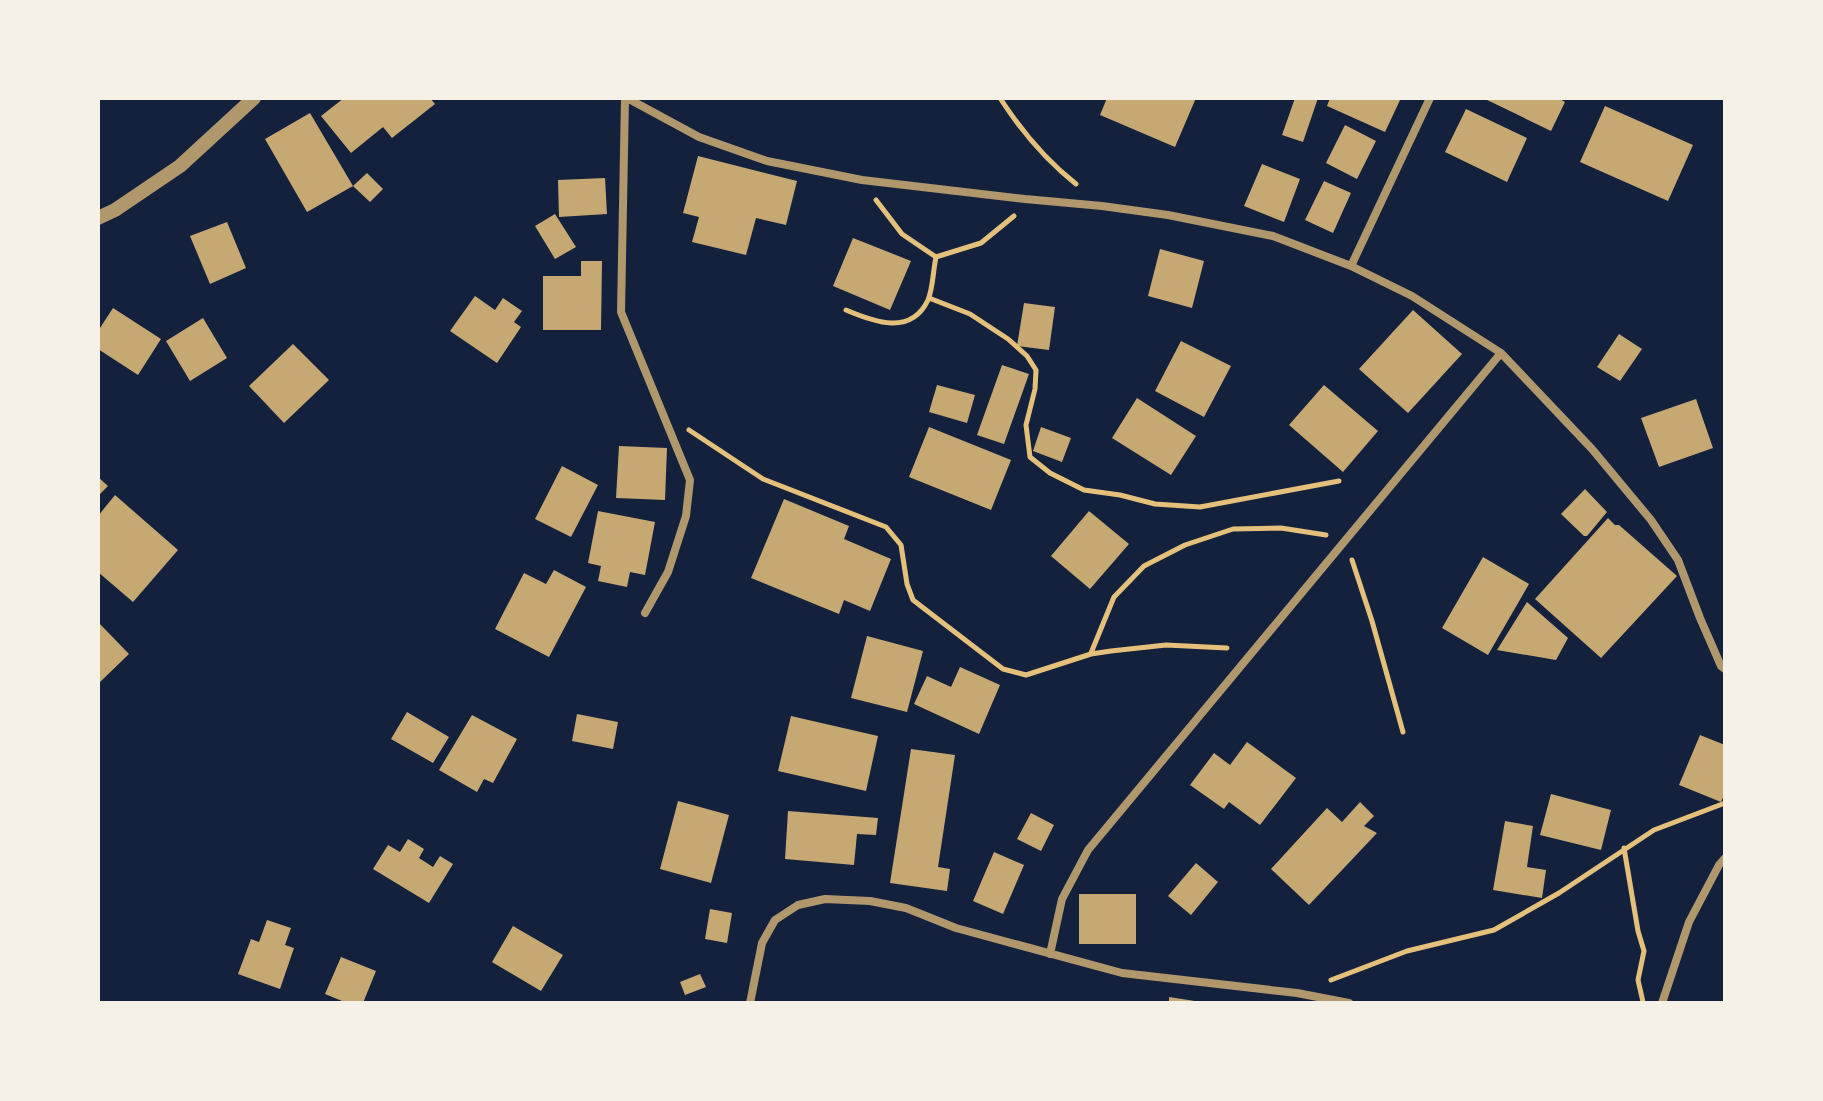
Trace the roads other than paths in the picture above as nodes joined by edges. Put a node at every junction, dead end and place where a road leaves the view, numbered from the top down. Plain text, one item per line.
1 (254, 98) edge
2 (626, 98) edge
3 (1430, 98) edge
4 (98, 218) edge
5 (1351, 266) junction
6 (1501, 353) junction
7 (645, 613) dead end
8 (1725, 669) edge
9 (1725, 858) edge
10 (1050, 954) junction
11 (750, 1003) edge
12 (1349, 1003) edge
13 (1662, 1003) edge

1 - 4 street
2 - 5 street
2 - 7 street
3 - 5 street
5 - 6 street
6 - 8 street
6 - 10 street
9 - 13 street
10 - 11 street
10 - 12 street

